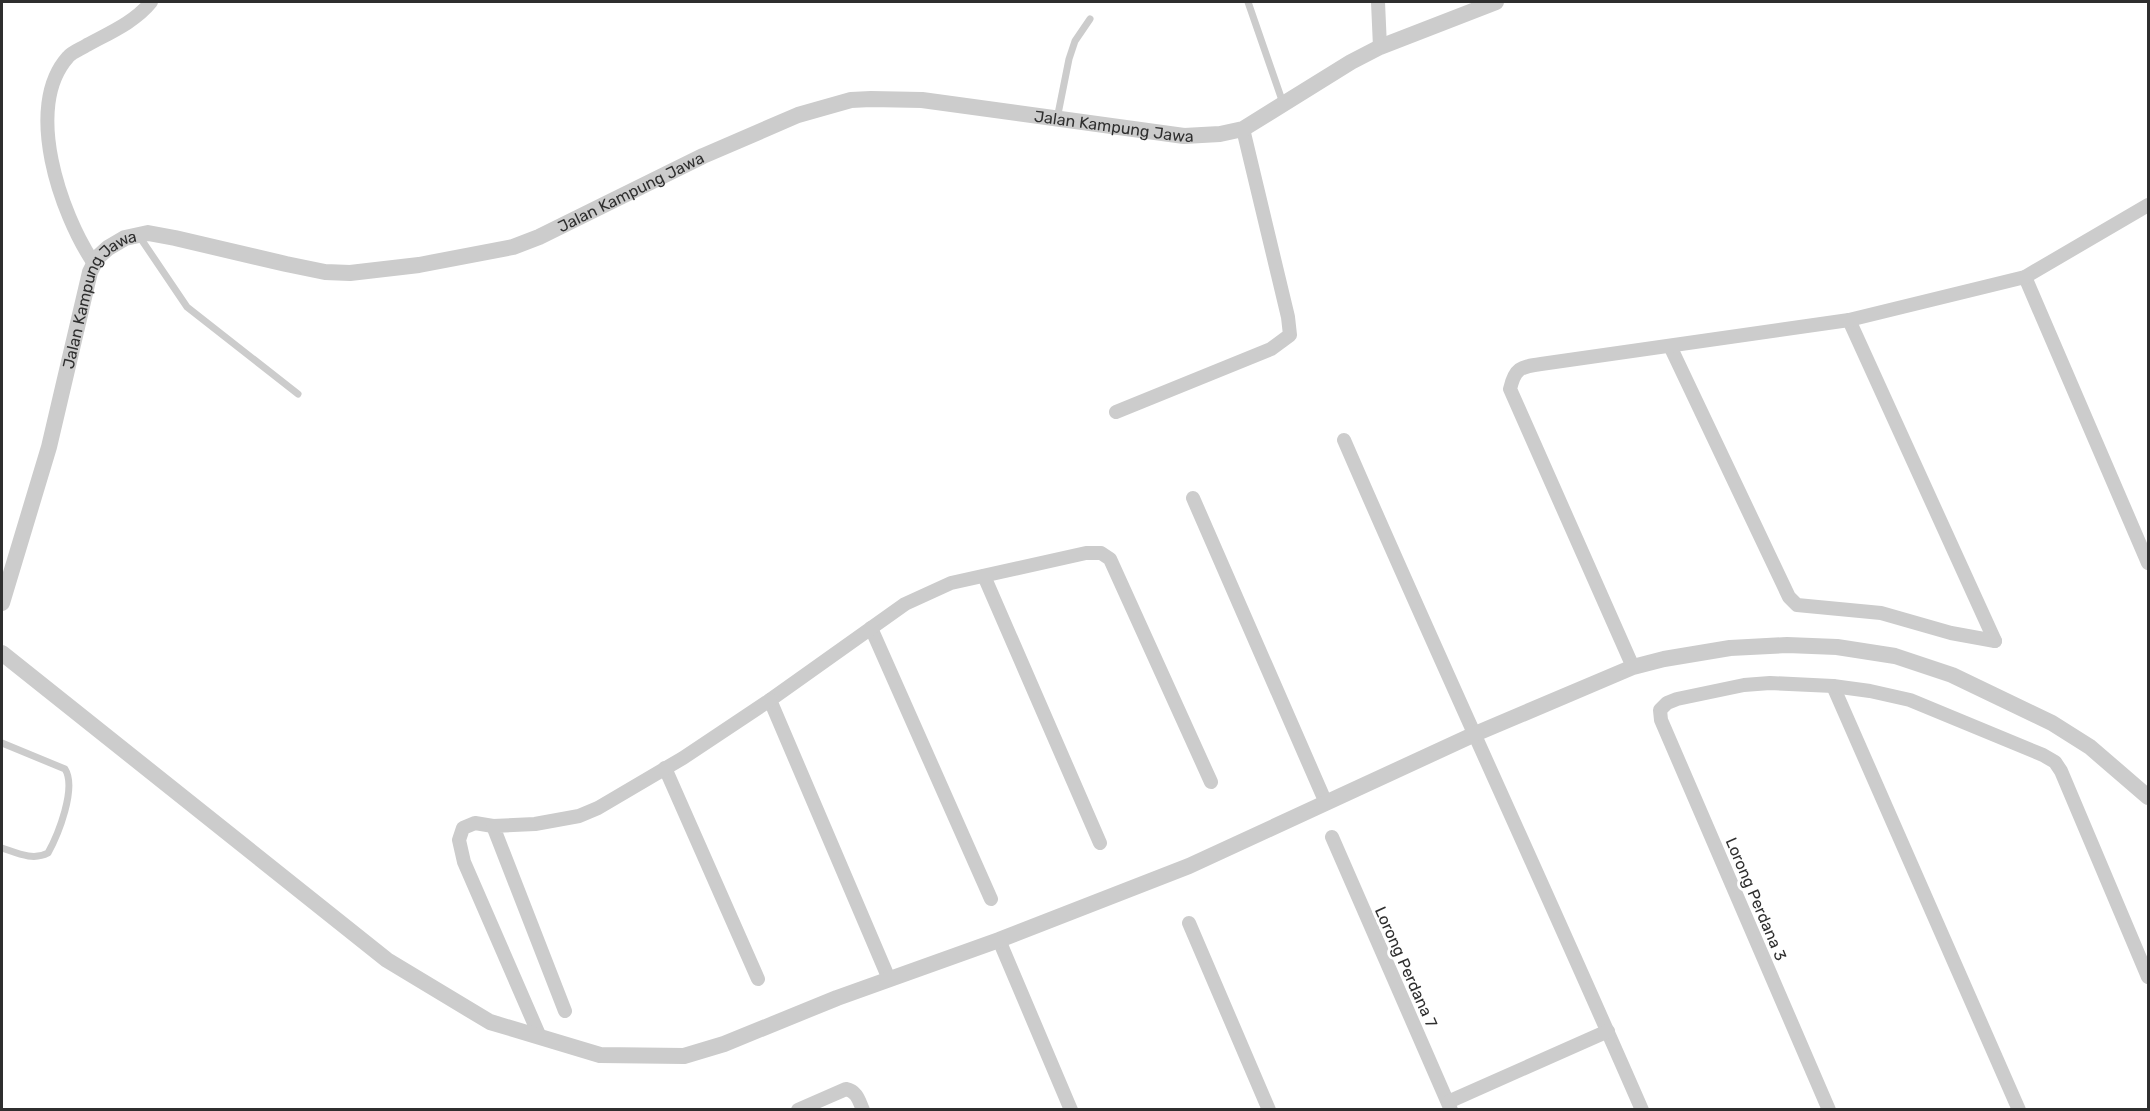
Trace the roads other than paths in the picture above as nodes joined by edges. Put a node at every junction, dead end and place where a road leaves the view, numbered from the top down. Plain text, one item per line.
1 (150, 2) edge
2 (1248, 2) edge
3 (1378, 2) edge
4 (1496, 2) edge
5 (1090, 19) dead end
6 (1380, 47) junction
7 (1283, 105) junction
8 (1057, 119) junction
9 (1243, 129) junction
10 (2148, 205) edge
11 (138, 234) junction
12 (93, 262) junction
13 (2025, 277) junction
14 (1849, 320) junction
15 (1670, 346) junction
16 (298, 394) dead end
17 (1116, 412) dead end
18 (1344, 440) dead end
19 (1193, 498) dead end
20 (2148, 563) edge
21 (984, 576) junction
22 (2, 603) edge
23 (871, 628) junction
24 (2, 653) edge
25 (1633, 667) junction
26 (1833, 686) junction
27 (770, 700) junction
28 (1475, 735) junction
29 (2, 743) edge
30 (665, 768) junction
31 (1211, 782) dead end
32 (2148, 797) edge
33 (1326, 803) junction
34 (493, 826) junction
35 (1332, 837) dead end
36 (1100, 843) dead end
37 (2, 848) edge
38 (991, 899) dead end
39 (1189, 923) dead end
40 (999, 940) junction
41 (2148, 976) edge
42 (758, 979) dead end
43 (889, 980) junction
44 (565, 1011) dead end
45 (1608, 1031) junction
46 (540, 1037) junction
47 (1450, 1106) edge
48 (798, 1110) edge
49 (863, 1110) edge
50 (1071, 1110) edge
51 (1269, 1110) edge
52 (1642, 1110) edge
53 (1829, 1110) edge
54 (2019, 1110) edge

1 - 12 street
2 - 7 lane
3 - 6 street
4 - 6 street, Jalan Kampung Jawa
5 - 8 lane
6 - 7 street, Jalan Kampung Jawa
7 - 9 street, Jalan Kampung Jawa
8 - 9 street, Jalan Kampung Jawa
8 - 11 street, Jalan Kampung Jawa
9 - 17 street
10 - 13 street
11 - 12 street, Jalan Kampung Jawa
11 - 16 lane
12 - 22 street, Jalan Kampung Jawa
13 - 14 street
13 - 20 street
14 - 15 street
14 - 15 street
15 - 25 street
18 - 28 street
19 - 33 street
21 - 23 street
21 - 31 street
21 - 36 street
23 - 27 street
23 - 38 street
24 - 46 street
25 - 28 street
25 - 32 street
26 - 41 street
26 - 53 street, Lorong Perdana 3
26 - 54 street
27 - 30 street
27 - 43 street
28 - 33 street
28 - 45 street
29 - 37 lane
30 - 34 street
30 - 42 street
33 - 40 street
34 - 44 street
34 - 46 street
35 - 47 street, Lorong Perdana 7
39 - 51 street
40 - 43 street
40 - 50 street
43 - 46 street
45 - 47 street
45 - 52 street
48 - 49 street

